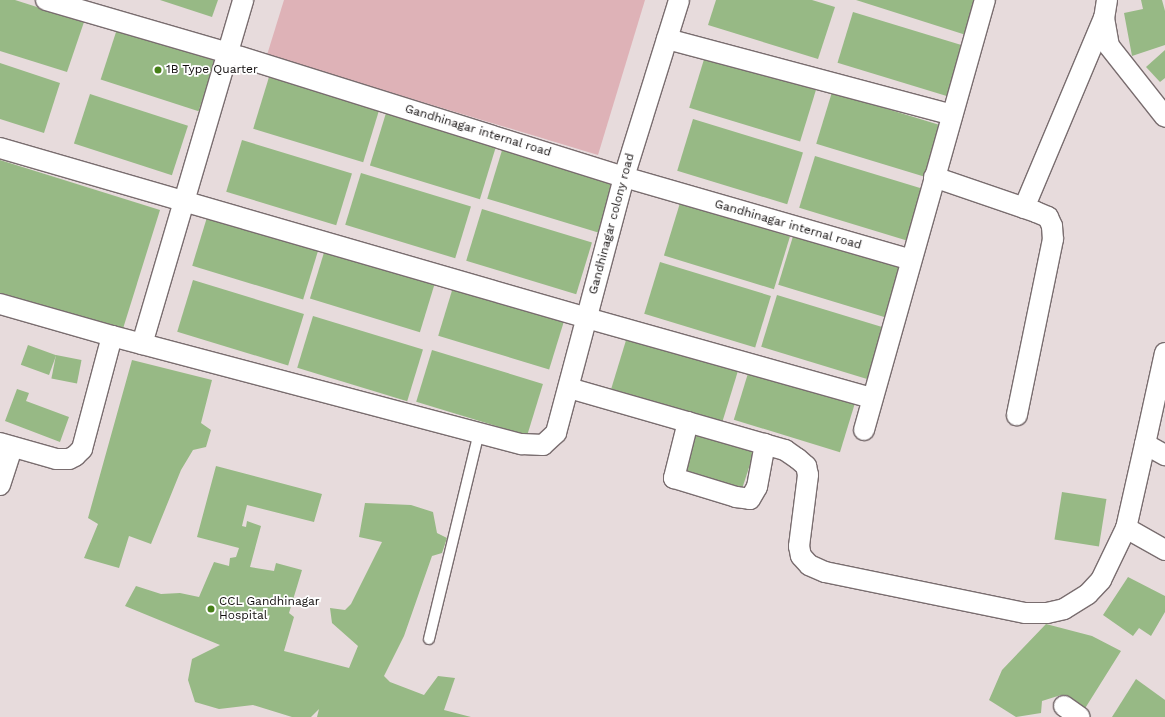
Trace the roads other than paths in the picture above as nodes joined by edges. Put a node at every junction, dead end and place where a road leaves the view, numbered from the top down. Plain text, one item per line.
1 (46, 0) edge
2 (243, 0) edge
3 (678, 0) edge
4 (984, 0) edge
5 (77, 4) edge
6 (1106, 9) edge
7 (667, 39) junction
8 (228, 53) junction
9 (952, 115) junction
10 (1165, 117) edge
11 (0, 148) edge
12 (624, 177) junction
13 (934, 177) junction
14 (183, 200) junction
15 (1024, 208) junction
16 (911, 260) junction
17 (0, 304) edge
18 (587, 318) junction
19 (112, 336) junction
20 (142, 344) junction
21 (1165, 353) edge
22 (569, 388) junction
23 (872, 398) junction
24 (1016, 415) dead end
25 (688, 422) junction
26 (864, 430) dead end
27 (479, 432) junction
28 (765, 444) junction
29 (1145, 444) junction
30 (6, 445) edge
31 (1165, 455) edge
32 (0, 485) edge
33 (1126, 528) junction
34 (1165, 550) edge
35 (429, 639) dead end
36 (1064, 706) dead end
37 (1080, 717) edge

1 - 5 street, Gandhinagar internal road
2 - 8 street
3 - 7 street, Gandhinagar colony road
4 - 9 street
5 - 8 street, Gandhinagar internal road
6 - 10 street
6 - 15 street
7 - 9 street
7 - 12 street, Gandhinagar colony road
8 - 12 street, Gandhinagar internal road
8 - 14 street
9 - 13 street
11 - 14 street
12 - 16 street, Gandhinagar internal road
12 - 18 street, Gandhinagar colony road
13 - 15 street
13 - 16 street
14 - 18 street
14 - 20 street
15 - 24 street
16 - 23 street
17 - 19 street
18 - 22 street, Gandhinagar colony road
18 - 23 street
19 - 20 street
19 - 30 street
20 - 27 street
21 - 29 street
22 - 25 street
22 - 27 street, Gandhinagar colony road
23 - 26 street
25 - 28 street
25 - 28 street
27 - 35 lane
28 - 33 street
29 - 31 street
29 - 33 street
30 - 32 street
33 - 34 street
36 - 37 street

